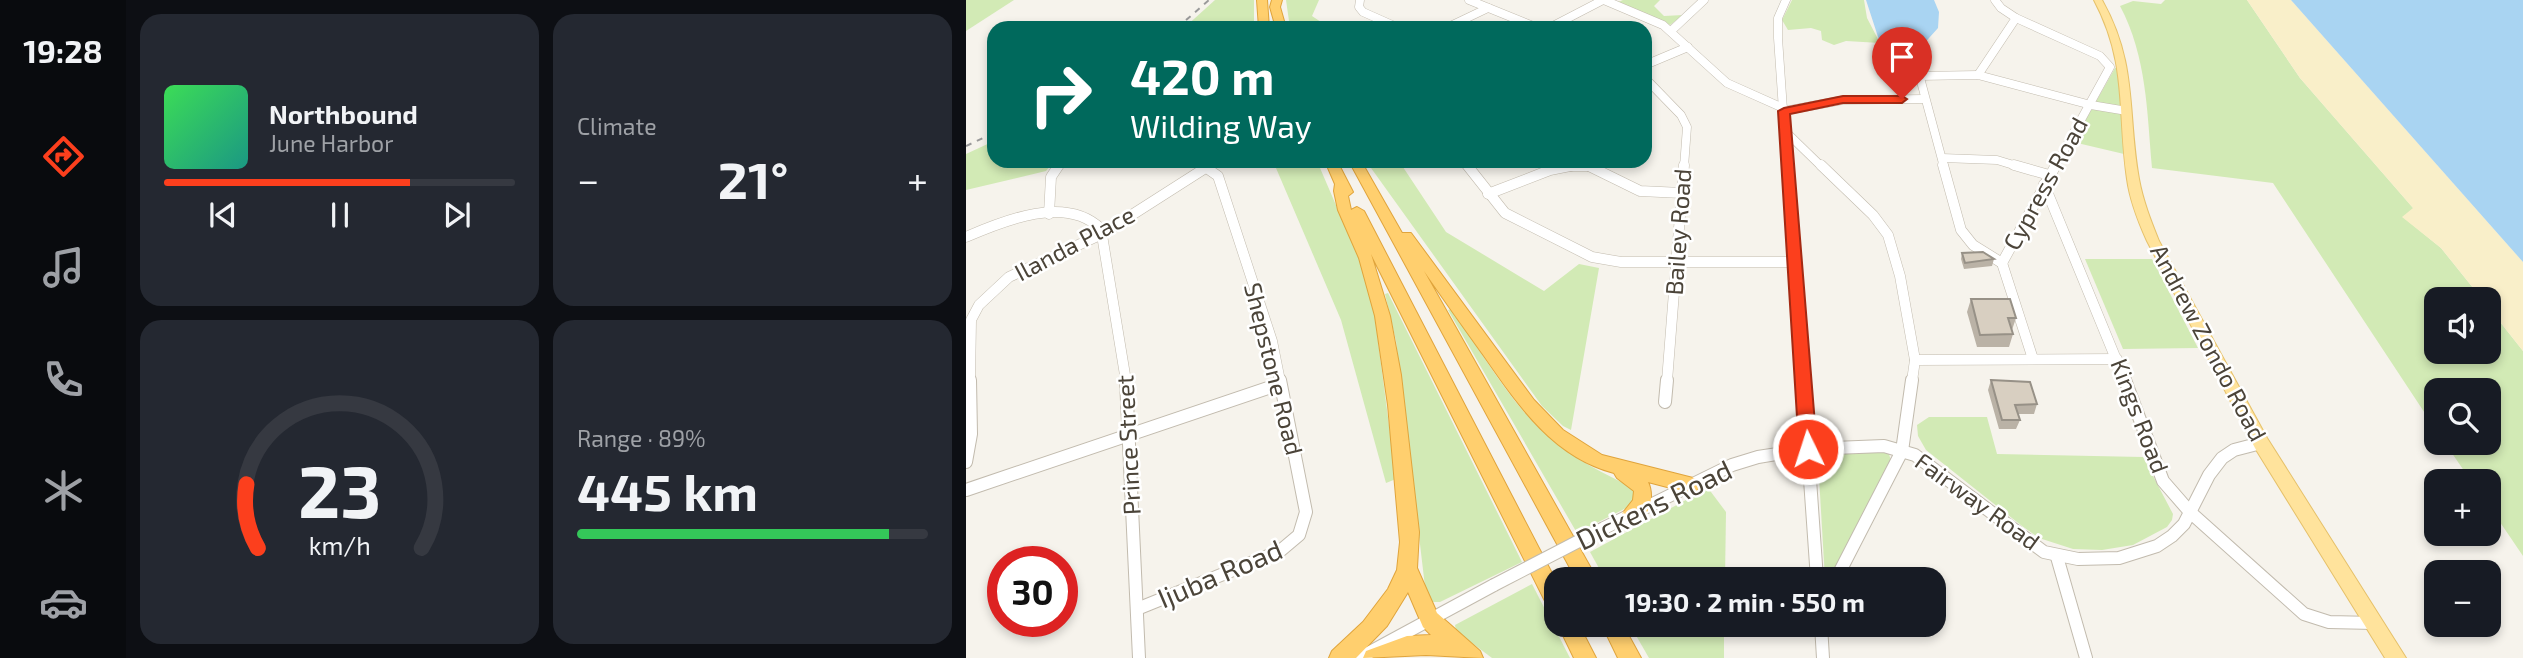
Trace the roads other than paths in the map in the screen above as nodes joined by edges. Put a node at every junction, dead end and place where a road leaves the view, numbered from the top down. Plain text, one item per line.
1 (1262, 0) edge
2 (1277, 0) edge
3 (1360, 0) edge
4 (1469, 0) edge
5 (1603, 0) edge
6 (1704, 0) edge
7 (1786, 0) edge
8 (1994, 0) edge
9 (2101, 0) edge
10 (1488, 8) junction
11 (2015, 18) junction
12 (1264, 21) edge
13 (1279, 21) edge
14 (1383, 21) edge
15 (1461, 21) edge
16 (1520, 21) edge
17 (1562, 21) edge
18 (1671, 31) junction
19 (1688, 47) junction
20 (1912, 48) dead end
21 (1652, 62) edge
22 (1978, 75) junction
23 (1919, 76) junction
24 (1652, 86) edge
25 (1924, 99) junction
26 (2091, 105) junction
27 (1784, 110) junction
28 (2127, 111) junction
29 (1786, 132) junction
30 (1942, 158) junction
31 (1057, 168) edge
32 (1207, 168) edge
33 (1214, 168) edge
34 (1334, 168) edge
35 (1359, 168) edge
36 (1469, 168) edge
37 (1560, 168) edge
38 (1593, 168) edge
39 (2047, 180) junction
40 (1342, 184) junction
41 (1371, 190) junction
42 (1682, 193) junction
43 (1488, 194) junction
44 (1049, 214) junction
45 (1102, 234) junction
46 (966, 237) edge
47 (1796, 262) junction
48 (1677, 263) junction
49 (2002, 263) junction
50 (967, 351) edge
51 (2033, 359) junction
52 (2117, 359) junction
53 (1915, 360) junction
54 (1280, 384) junction
55 (1665, 402) dead end
56 (1130, 435) junction
57 (2261, 443) junction
58 (1808, 449) junction
59 (1902, 450) junction
60 (966, 462) edge
61 (1615, 467) junction
62 (1690, 485) junction
63 (966, 490) edge
64 (2190, 512) junction
65 (1632, 514) junction
66 (1300, 535) joint
67 (2057, 557) junction
68 (1580, 567) edge
69 (1816, 567) edge
70 (1842, 567) edge
71 (1408, 569) junction
72 (1544, 579) edge
73 (1137, 609) junction
74 (1430, 620) junction
75 (2374, 623) junction
76 (1574, 637) edge
77 (1619, 637) edge
78 (1822, 637) edge
79 (1467, 655) edge
80 (1139, 658) edge
81 (1340, 658) edge
82 (1359, 658) edge
83 (1374, 658) edge
84 (1585, 658) edge
85 (1630, 658) edge
86 (1823, 658) edge
87 (2086, 658) edge
88 (2396, 658) edge

1 - 12 highway
2 - 13 highway
3 - 14 street
4 - 10 street
5 - 17 street
5 - 18 street
6 - 18 street
7 - 27 street
8 - 11 street
9 - 28 main road, Andrew Zondo Road
10 - 15 street
10 - 16 street
11 - 22 street
11 - 26 street, Cypress Road
18 - 19 street
19 - 21 street
19 - 27 street
20 - 23 street
22 - 23 street
22 - 26 street
23 - 25 street
24 - 42 street, Bailey Road
25 - 27 street
25 - 30 street
26 - 28 street, Cypress Road
26 - 39 street, Cypress Road
27 - 29 street
28 - 57 main road, Andrew Zondo Road
29 - 47 street
29 - 53 street
30 - 39 street
30 - 49 street
31 - 44 street
32 - 45 street, Ilanda Place
33 - 54 street, Shepstone Road
34 - 40 highway
35 - 41 highway
36 - 43 street
37 - 43 street
38 - 42 street
39 - 49 street, Cypress Road
39 - 52 street, Kings Road
40 - 71 highway
40 - 72 highway
41 - 61 highway
41 - 68 highway
42 - 48 street, Bailey Road
43 - 48 street
44 - 45 street
44 - 46 street
45 - 50 street, Ilanda Place
45 - 56 street, Prince Street
47 - 48 street
47 - 58 street
48 - 55 street, Bailey Road
49 - 51 street
50 - 60 street, Ilanda Place
51 - 52 street
51 - 53 street
52 - 64 street, Kings Road
53 - 59 street
54 - 56 street
54 - 66 street, Shepstone Road
56 - 63 street
56 - 73 street, Prince Street
57 - 64 street, Fairway Road
57 - 75 main road, Andrew Zondo Road
58 - 59 street, Fairway Road
58 - 62 street, Dickens Road
58 - 69 street
59 - 67 street, Fairway Road
59 - 70 street
61 - 62 highway
61 - 65 highway
62 - 65 street, Dickens Road
64 - 67 street, Fairway Road
64 - 75 street, Kings Road
65 - 74 street, Dickens Road, bridge
66 - 73 street, Ijuba Road
67 - 87 street
71 - 74 highway
71 - 81 highway
73 - 80 street, Prince Street
74 - 79 highway
74 - 82 street, Dickens Road
75 - 88 main road, Andrew Zondo Road
76 - 84 highway
77 - 85 highway
78 - 86 street
79 - 83 highway

